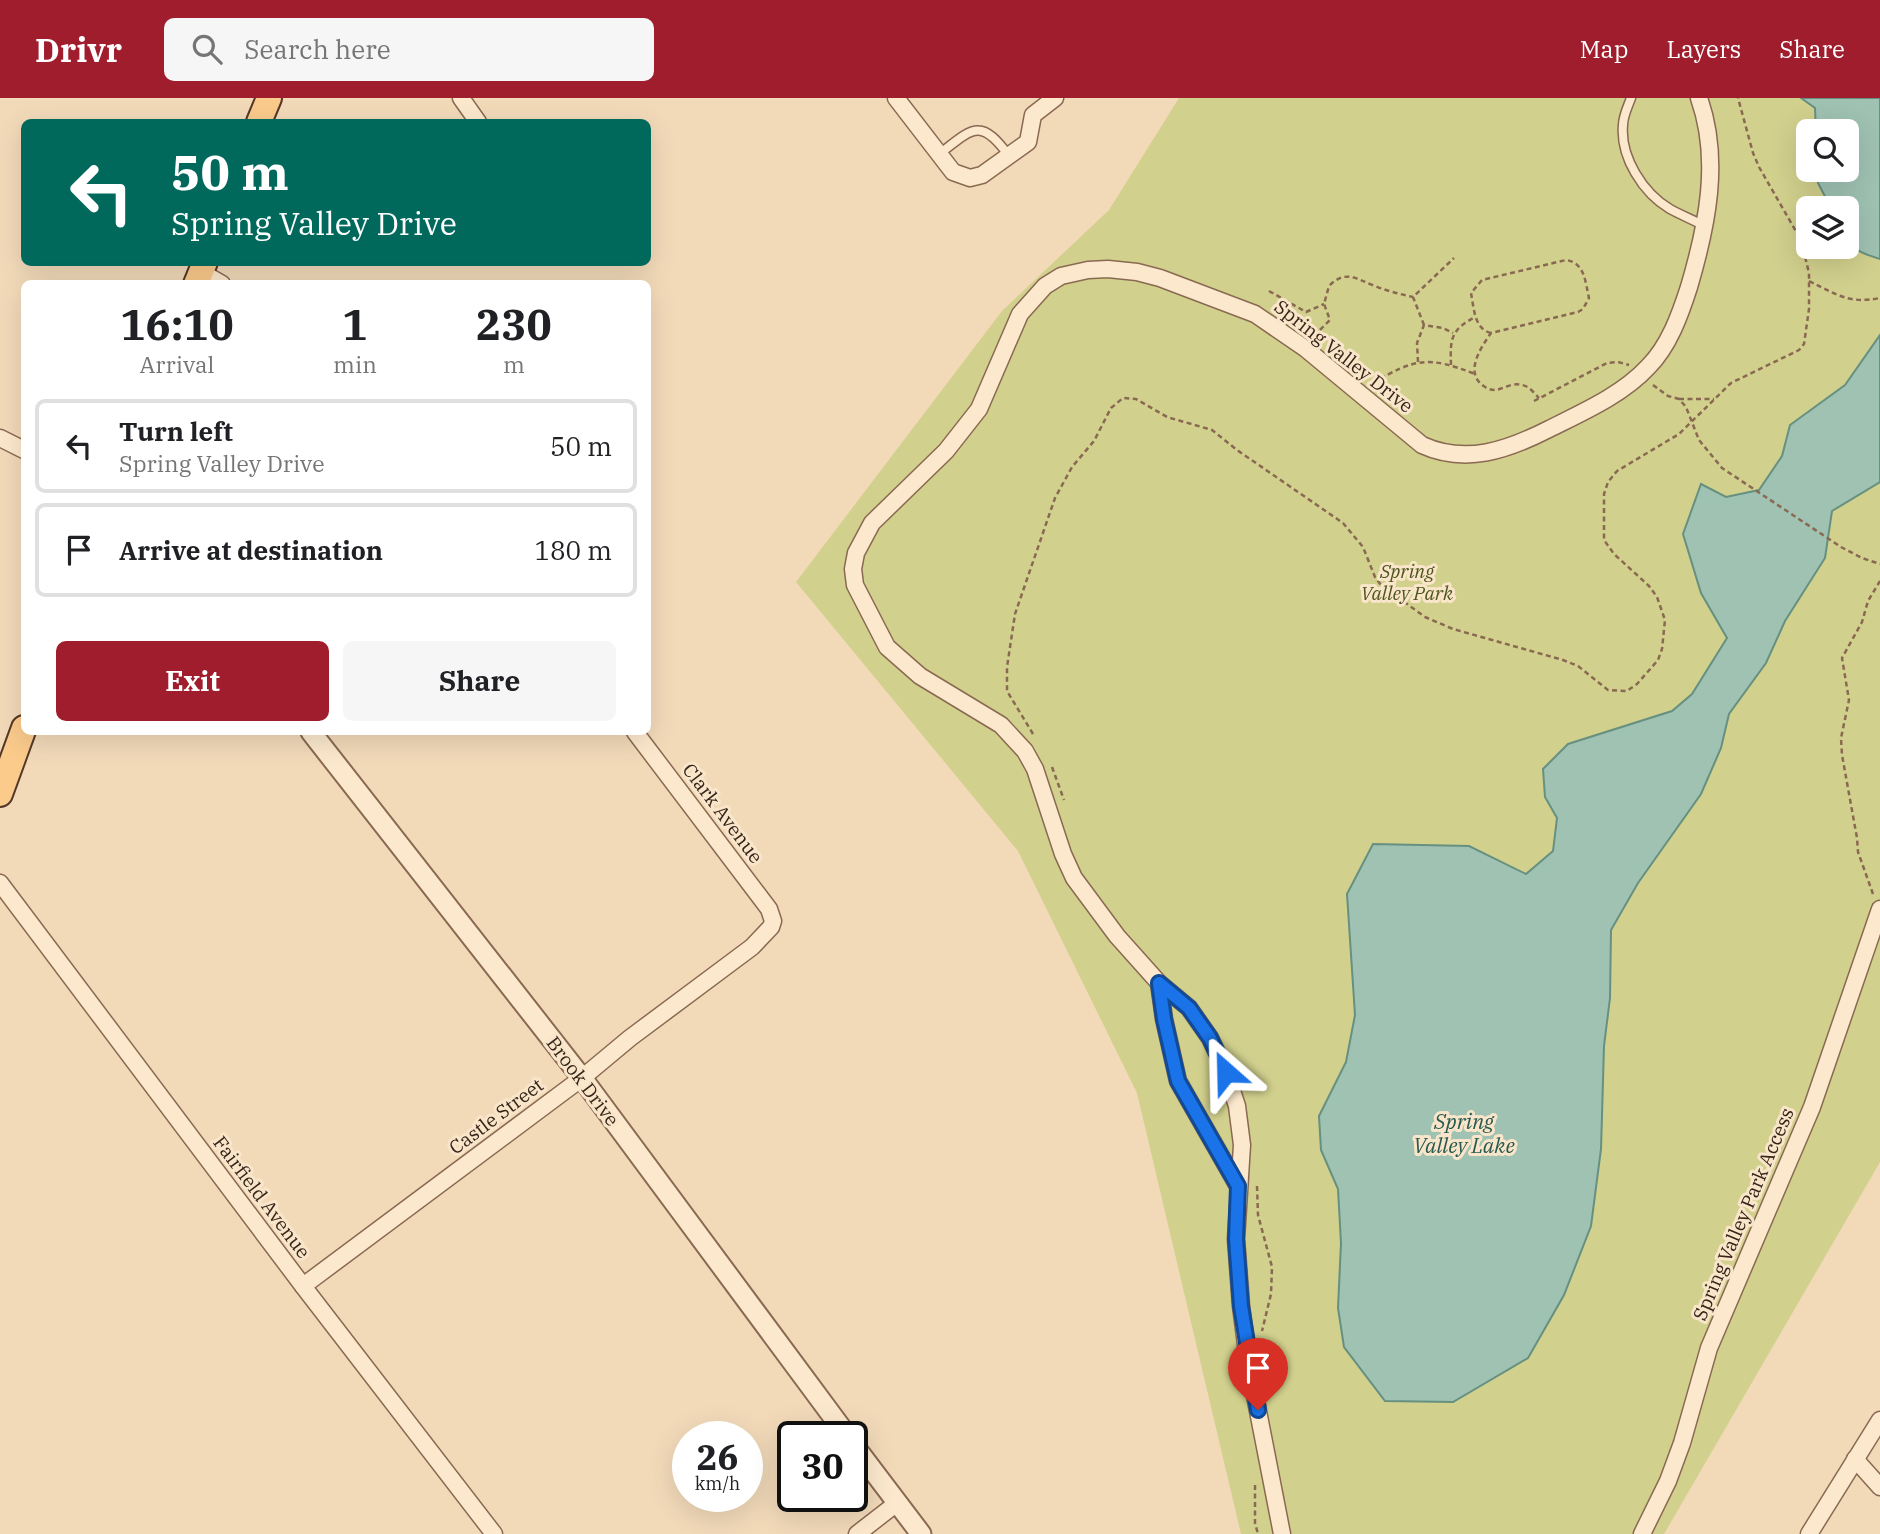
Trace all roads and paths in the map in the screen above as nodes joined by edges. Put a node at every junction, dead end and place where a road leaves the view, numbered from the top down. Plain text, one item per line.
1 (268, 98) edge
2 (461, 98) edge
3 (896, 98) edge
4 (1055, 98) edge
5 (1631, 98) edge
6 (1699, 98) edge
7 (1738, 98) edge
8 (260, 119) edge
9 (476, 119) edge
10 (938, 155) junction
11 (1004, 160) junction
12 (1705, 226) junction
13 (1454, 258) dead end
14 (1809, 281) junction
15 (1269, 290) dead end
16 (1413, 297) junction
17 (1880, 298) edge
18 (1324, 304) junction
19 (1476, 317) junction
20 (1424, 325) junction
21 (1453, 333) junction
22 (1491, 333) junction
23 (1306, 349) junction
24 (1418, 362) junction
25 (1451, 365) junction
26 (1475, 374) junction
27 (1641, 375) junction
28 (1358, 392) junction
29 (1539, 398) junction
30 (1679, 399) junction
31 (1714, 399) junction
32 (1534, 401) dead end
33 (1691, 422) junction
34 (1, 439) edge
35 (21, 449) edge
36 (1880, 564) edge
37 (1880, 581) edge
38 (21, 735) edge
39 (314, 735) edge
40 (637, 735) edge
41 (1034, 736) dead end
42 (1048, 759) dead end
43 (0, 794) edge
44 (1064, 802) dead end
45 (0, 883) edge
46 (1880, 901) edge
47 (1880, 909) edge
48 (773, 920) joint
49 (1159, 983) junction
50 (582, 1078) junction
51 (1257, 1183) dead end
52 (1238, 1186) junction
53 (303, 1286) junction
54 (1248, 1360) junction
55 (1880, 1420) edge
56 (836, 1421) edge
57 (1855, 1459) junction
58 (868, 1464) edge
59 (1255, 1476) dead end
60 (1880, 1487) edge
61 (897, 1503) junction
62 (494, 1534) edge
63 (857, 1534) edge
64 (921, 1534) edge
65 (1258, 1534) edge
66 (1282, 1534) edge
67 (1642, 1534) edge
68 (1809, 1534) edge

1 - 8 main road
2 - 9 street
3 - 10 street
4 - 11 street
5 - 12 lane
6 - 12 street, Spring Valley Drive
7 - 14 path
10 - 11 street
10 - 11 lane
12 - 27 street, Spring Valley Drive
13 - 16 path
14 - 17 path
14 - 31 path
15 - 18 path
16 - 18 path
16 - 20 path
18 - 23 path
19 - 21 path
19 - 22 path
19 - 22 path
20 - 21 path
20 - 24 path
21 - 25 path
22 - 26 path
23 - 28 street, Spring Valley Drive
23 - 49 street, Spring Valley Drive
24 - 25 path
24 - 28 path
25 - 26 path
26 - 29 path
27 - 28 street, Spring Valley Drive
27 - 29 path
27 - 30 path
29 - 32 path
30 - 31 path
30 - 33 path
31 - 33 path
33 - 36 path
33 - 41 path
34 - 35 street
37 - 46 path
38 - 43 main road
39 - 50 street, Brook Drive
40 - 48 street, Clark Avenue
42 - 44 path
45 - 53 street, Fairfield Avenue
47 - 67 street, Spring Valley Park Access
48 - 50 street, Castle Street
49 - 52 street
49 - 52 street, Spring Valley Drive
50 - 53 street, Castle Street
50 - 56 street, Brook Drive
51 - 54 path
52 - 54 street, Spring Valley Drive
53 - 62 street, Fairfield Avenue
54 - 66 street, Spring Valley Drive
55 - 57 street
57 - 60 street
57 - 68 street
58 - 61 street
59 - 65 path
61 - 63 street
61 - 64 street

